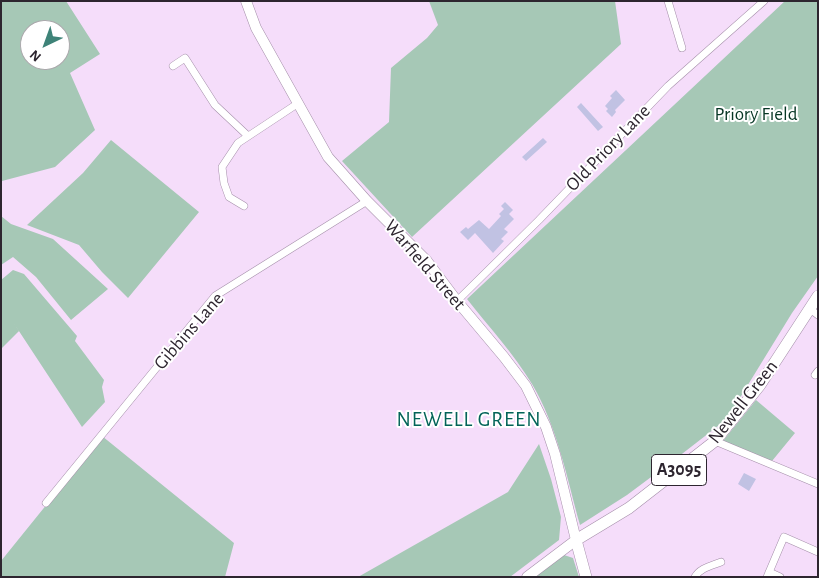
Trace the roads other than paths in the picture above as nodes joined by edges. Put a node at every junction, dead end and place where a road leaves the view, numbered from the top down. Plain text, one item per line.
1 (246, 1) edge
2 (668, 1) edge
3 (764, 1) edge
4 (682, 48) dead end
5 (173, 66) dead end
6 (298, 104) junction
7 (248, 136) junction
8 (367, 201) junction
9 (244, 206) dead end
10 (818, 296) edge
11 (457, 301) junction
12 (814, 312) edge
13 (715, 441) junction
14 (818, 484) edge
15 (46, 503) dead end
16 (576, 540) junction
17 (818, 552) edge
18 (721, 562) dead end
19 (768, 575) edge
20 (527, 577) edge
21 (586, 577) edge
22 (695, 577) edge
23 (780, 577) edge

1 - 6 main road, Warfield Street
2 - 4 street
3 - 11 street, Old Priory Lane
5 - 7 street
6 - 7 street
6 - 8 main road, Warfield Street
7 - 9 street
8 - 11 main road, Warfield Street
8 - 15 street, Gibbins Lane
10 - 12 main road, Newell Green / A3095
11 - 16 main road, Warfield Street
12 - 13 main road, Newell Green / A3095
13 - 14 street
13 - 16 main road, Newell Green / A3095
16 - 20 main road
16 - 21 main road
17 - 19 street
18 - 22 street
19 - 23 street

